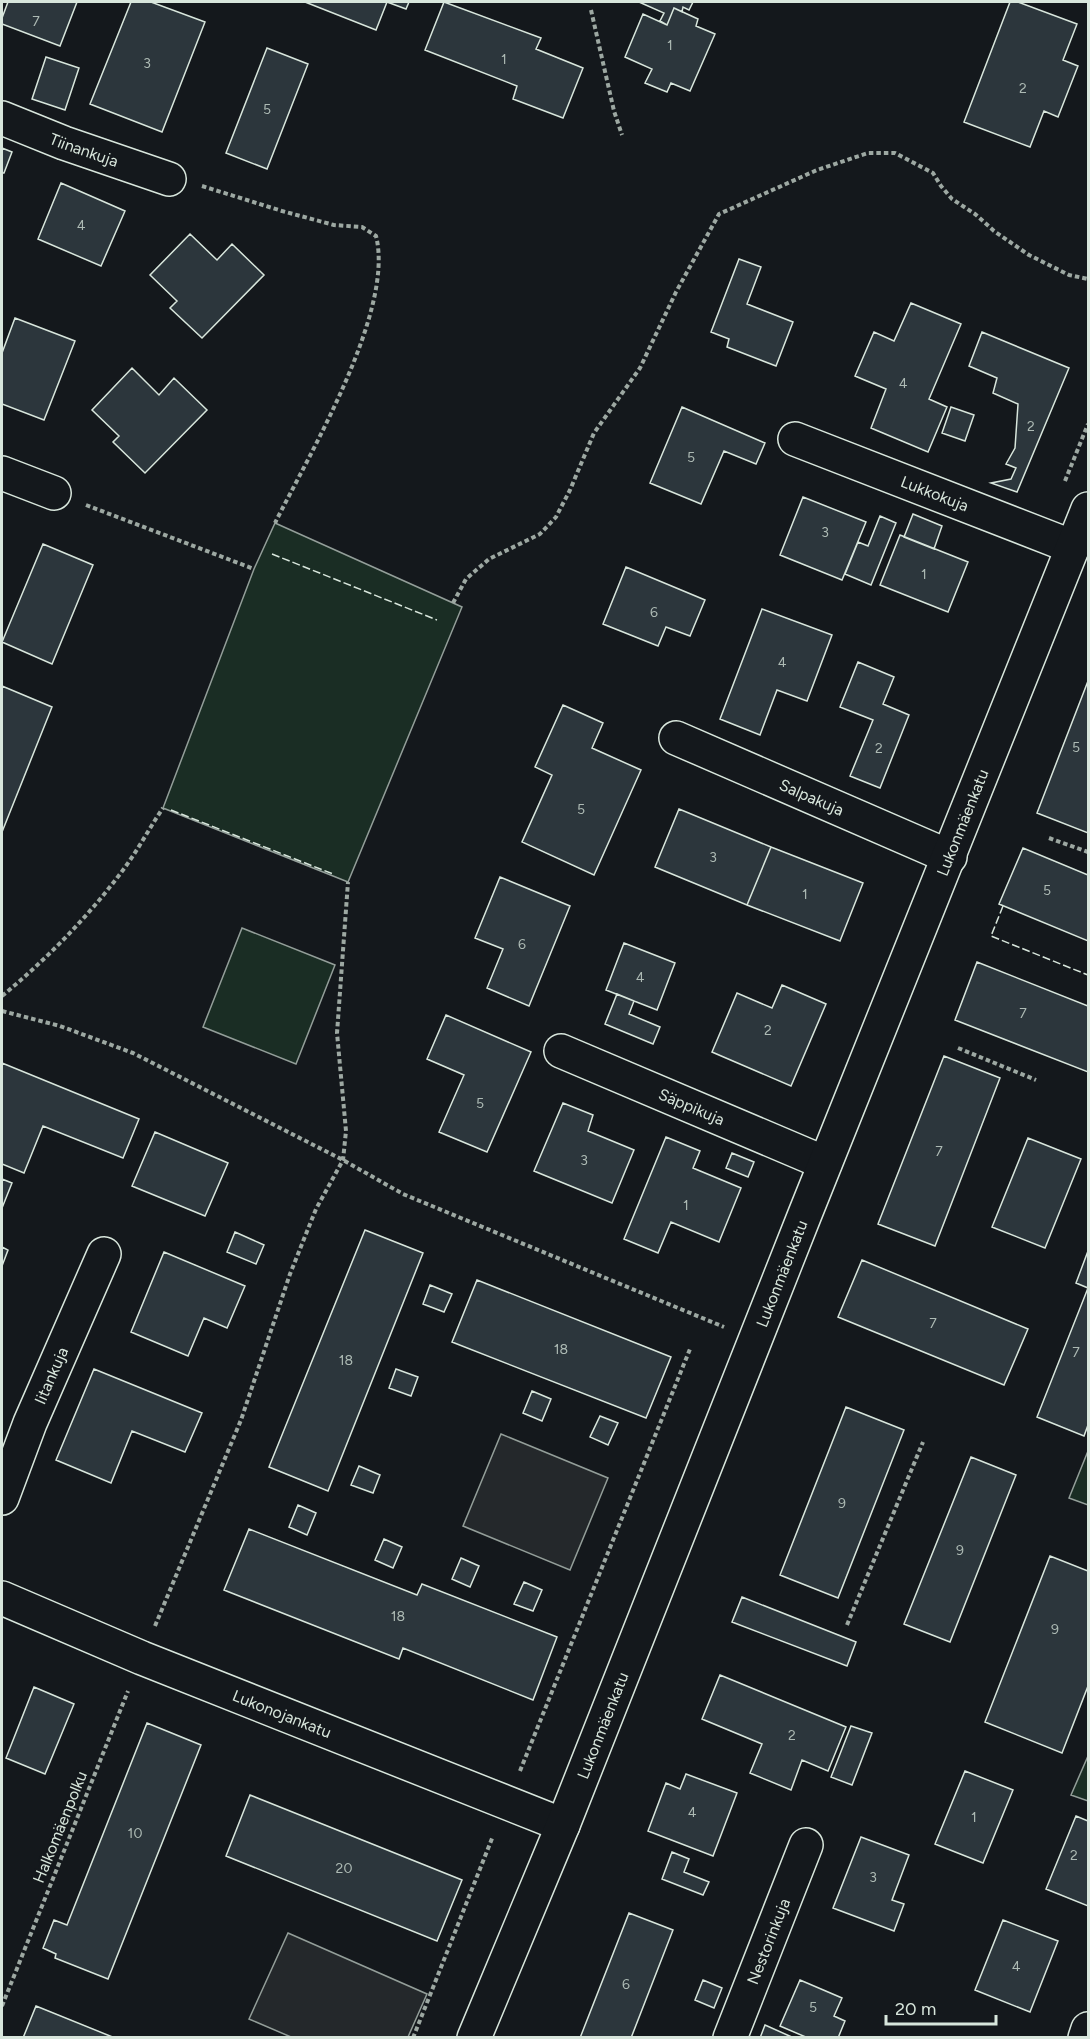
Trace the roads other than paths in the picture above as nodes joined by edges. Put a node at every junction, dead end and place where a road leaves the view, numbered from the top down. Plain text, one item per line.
1 (2, 118) edge
2 (169, 178) road end
3 (795, 439) dead end
4 (2, 473) edge
5 (54, 493) road end
6 (1089, 509) edge
7 (1074, 547) junction
8 (676, 738) dead end
9 (950, 857) junction
10 (561, 1051) dead end
11 (825, 1163) junction
12 (104, 1254) dead end
13 (2, 1498) edge
14 (2, 1598) edge
15 (563, 1825) junction
16 (806, 1845) dead end
17 (1089, 2029) edge
18 (474, 2037) edge
19 (730, 2037) edge
20 (1085, 2037) edge

1 - 2 street, Tiinankuja
3 - 7 street, Lukkokuja
4 - 5 street
6 - 7 street, Lukonmäenkatu
7 - 9 street, Lukonmäenkatu
8 - 9 street, Salpakuja
9 - 11 street, Lukonmäenkatu
10 - 11 street, Säppikuja
11 - 15 street, Lukonmäenkatu
12 - 13 street, Iitankuja
14 - 15 street, Lukonojankatu
15 - 18 street, Lukonmäenkatu
16 - 19 street, Nestorinkuja
17 - 20 street

